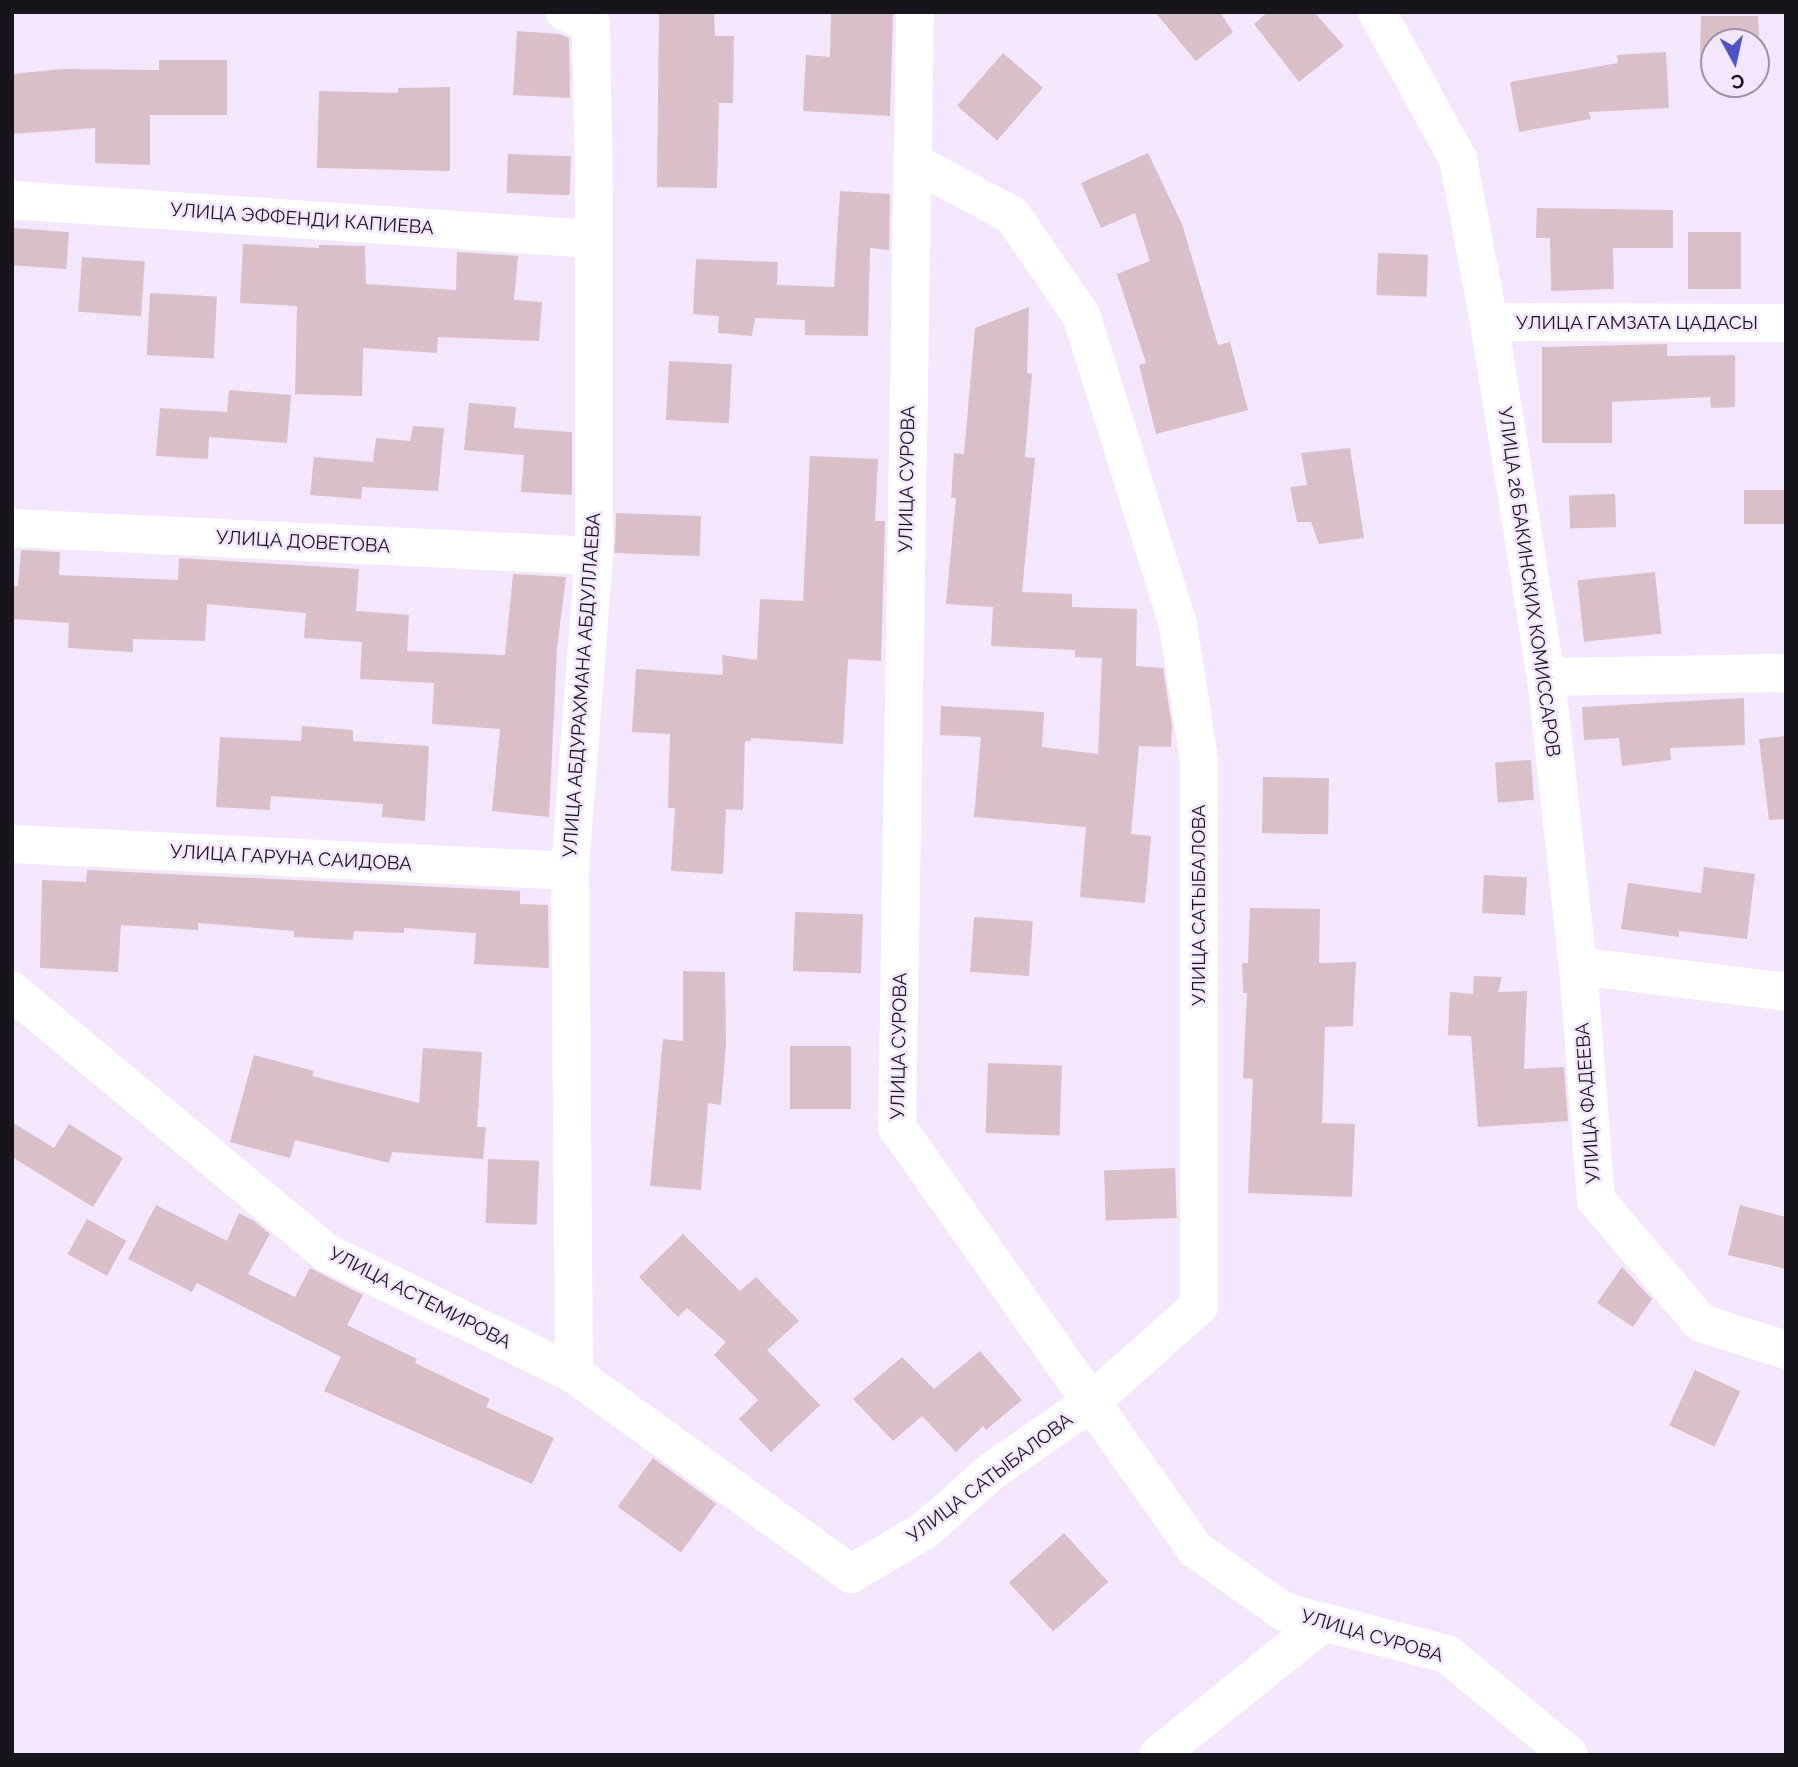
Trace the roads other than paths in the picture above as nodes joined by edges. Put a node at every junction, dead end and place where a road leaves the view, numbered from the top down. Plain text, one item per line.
1 (565, 12) edge
2 (915, 12) edge
3 (1377, 12) edge
4 (913, 162) junction
5 (12, 200) edge
6 (592, 239) junction
7 (1489, 322) junction
8 (1786, 323) edge
9 (12, 528) edge
10 (594, 556) junction
11 (1786, 673) edge
12 (1546, 677) junction
13 (12, 844) edge
14 (570, 872) junction
15 (1578, 966) junction
16 (12, 991) edge
17 (1786, 992) edge
18 (1786, 1350) edge
19 (574, 1374) junction
20 (1091, 1402) junction
21 (851, 1574) joint
22 (1324, 1622) junction
23 (1158, 1755) edge
24 (1569, 1755) edge

1 - 6 street, УЛИЦА АБДУРАХМАНА АБДУЛЛАЕВА
2 - 4 street, УЛИЦА СУРОВА
3 - 7 street, УЛИЦА 26 БАКИНСКИХ КОМИССАРОВ
4 - 20 street, УЛИЦА СУРОВА
4 - 20 street, УЛИЦА САТЫБАЛОВА
5 - 6 street, УЛИЦА ЭФФЕНДИ КАПИЕВА
6 - 10 street, УЛИЦА АБДУРАХМАНА АБДУЛЛАЕВА
7 - 8 street, УЛИЦА ГАМЗАТА ЦАДАСЫ
7 - 12 street, УЛИЦА 26 БАКИНСКИХ КОМИССАРОВ
9 - 10 street, УЛИЦА ДОВЕТОВА
10 - 14 street, УЛИЦА АБДУРАХМАНА АБДУЛЛАЕВА
11 - 12 street
12 - 15 street, УЛИЦА 26 БАКИНСКИХ КОМИССАРОВ
13 - 14 street, УЛИЦА ГАРУНА САИДОВА
14 - 19 street, УЛИЦА АБДУРАХМАНА АБДУЛЛАЕВА
15 - 17 street
15 - 18 street, УЛИЦА ФАДЕЕВА
16 - 19 street, УЛИЦА АСТЕМИРОВА
19 - 21 street, УЛИЦА АСТЕМИРОВА
20 - 21 street, УЛИЦА САТЫБАЛОВА
20 - 22 street, УЛИЦА СУРОВА
22 - 23 street
22 - 24 street, УЛИЦА СУРОВА

